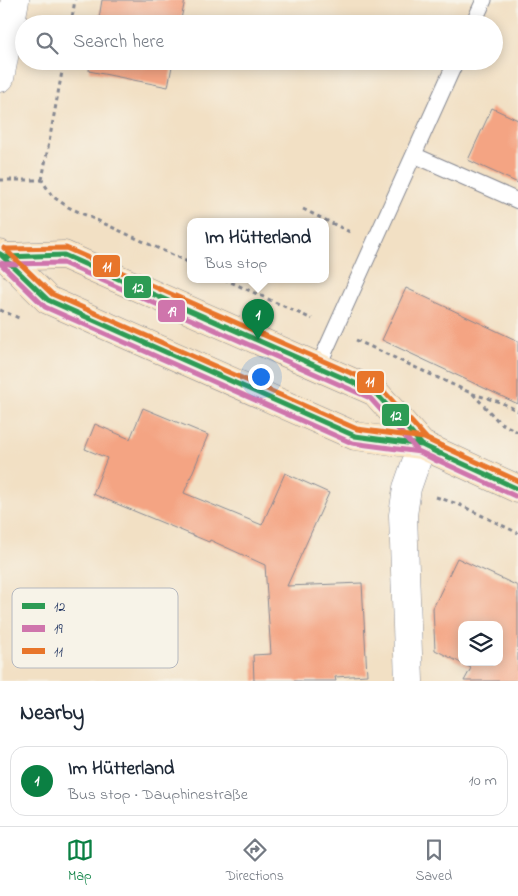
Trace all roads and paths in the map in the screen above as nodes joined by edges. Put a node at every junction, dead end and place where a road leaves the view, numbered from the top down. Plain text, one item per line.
1 (15, 0) edge
2 (75, 0) edge
3 (484, 0) edge
4 (72, 15) edge
5 (477, 15) edge
6 (62, 70) edge
7 (452, 70) edge
8 (0, 78) edge
9 (414, 154) junction
10 (0, 180) edge
11 (42, 180) junction
12 (518, 201) edge
13 (303, 209) dead end
14 (322, 218) edge
15 (329, 221) edge
16 (374, 243) junction
17 (3, 255) edge
18 (187, 263) edge
19 (318, 367) junction
20 (518, 411) edge
21 (518, 432) edge
22 (422, 446) junction
23 (407, 488) junction
24 (518, 489) edge
25 (518, 533) edge
26 (409, 681) edge

1 - 8 street
2 - 4 path
3 - 5 lane
6 - 11 path
7 - 9 lane
9 - 12 lane
9 - 16 lane
10 - 11 path
11 - 18 path
13 - 14 path
15 - 16 path
16 - 19 lane
17 - 19 main road
17 - 22 main road
19 - 22 main road
20 - 21 path
22 - 23 street
22 - 24 main road
23 - 25 path
23 - 26 street

